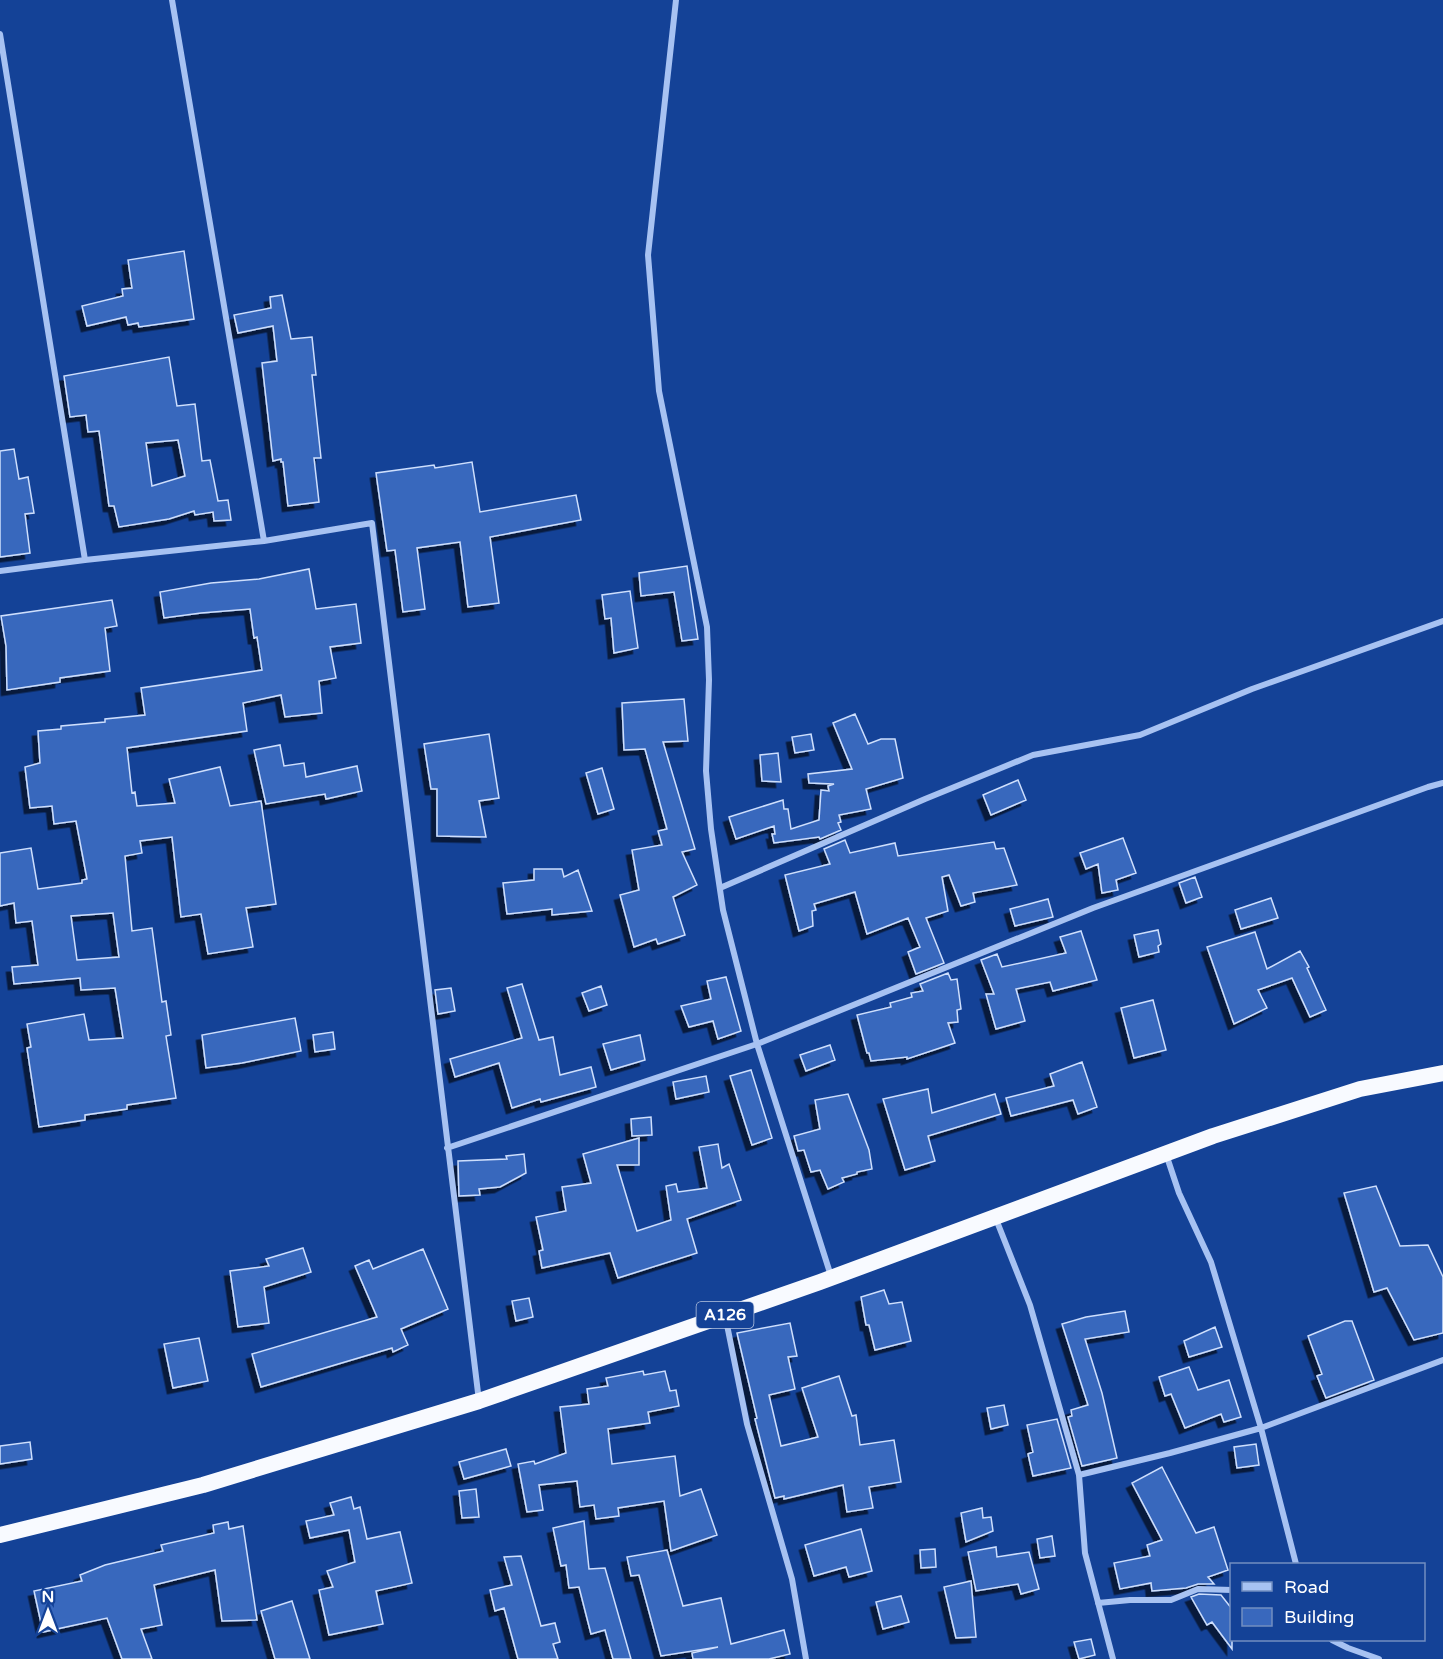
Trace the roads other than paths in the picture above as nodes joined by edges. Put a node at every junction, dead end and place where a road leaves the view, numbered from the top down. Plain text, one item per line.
1 (172, 0) edge
2 (676, 0) edge
3 (0, 34) edge
4 (264, 541) junction
5 (85, 560) junction
6 (0, 571) edge
7 (1443, 621) edge
8 (1443, 783) edge
9 (720, 888) junction
10 (757, 1044) junction
11 (1443, 1073) edge
12 (447, 1148) junction
13 (1165, 1153) junction
14 (995, 1216) junction
15 (831, 1277) junction
16 (725, 1315) junction
17 (1443, 1360) edge
18 (479, 1401) junction
19 (1261, 1428) junction
20 (1079, 1475) junction
21 (0, 1535) edge
22 (1296, 1563) edge
23 (1230, 1590) edge
24 (1098, 1603) junction
25 (1334, 1641) edge
26 (806, 1659) edge
27 (1113, 1659) edge
28 (1379, 1659) edge

1 - 4 street
2 - 9 street
3 - 5 street
4 - 5 street
4 - 12 street
5 - 6 street
7 - 9 street
8 - 10 street
9 - 10 street
10 - 12 street
10 - 15 street
11 - 13 highway, A126
12 - 18 street
13 - 14 highway, A126
13 - 19 street
14 - 15 highway, A126
14 - 20 street
15 - 16 highway, A126
16 - 18 highway, A126
16 - 26 street
17 - 19 street
18 - 21 highway, A126
19 - 20 street
19 - 22 street
20 - 24 street
23 - 24 street
24 - 27 street
25 - 28 street

